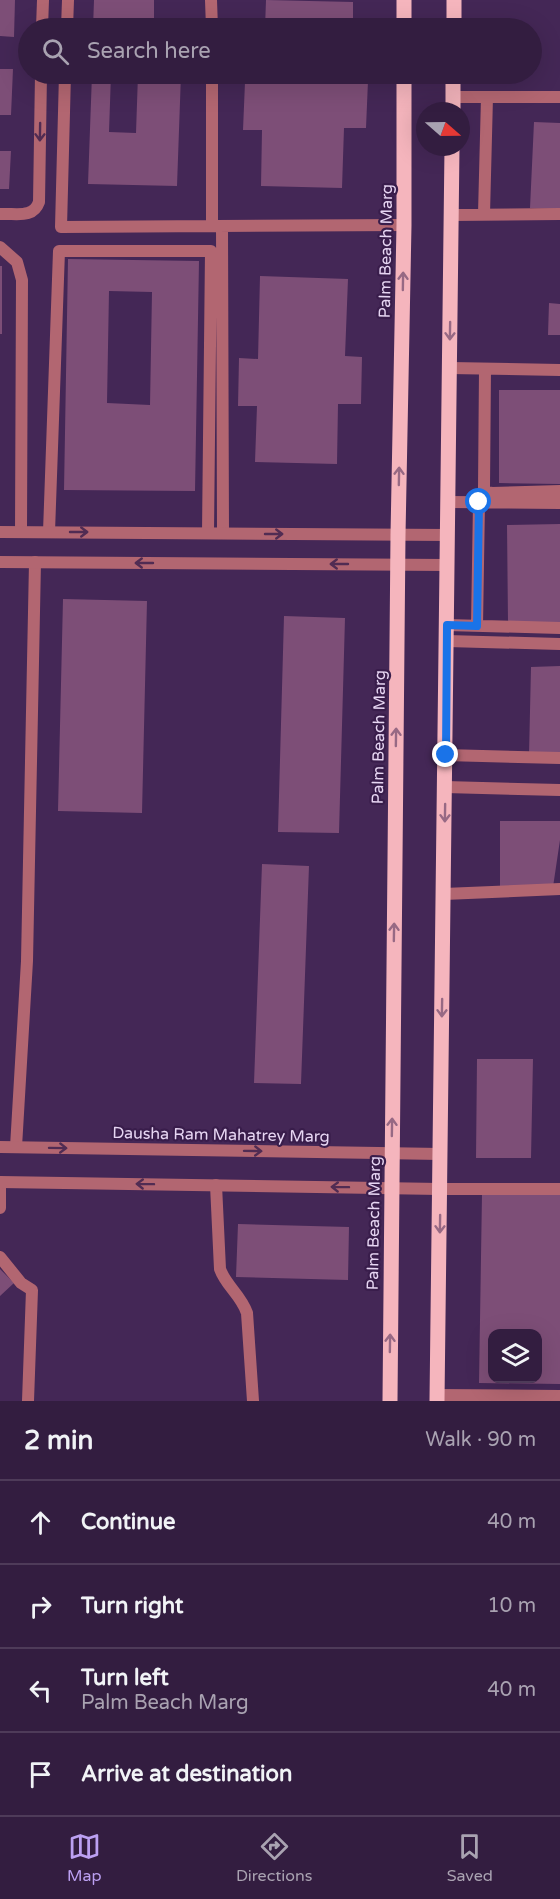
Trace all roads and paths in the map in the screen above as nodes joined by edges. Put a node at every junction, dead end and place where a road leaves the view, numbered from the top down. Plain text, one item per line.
1 (43, 0) edge
2 (68, 0) edge
3 (211, 0) edge
4 (404, 0) edge
5 (454, 0) edge
6 (42, 18) edge
7 (67, 18) edge
8 (212, 18) edge
9 (404, 18) edge
10 (454, 18) edge
11 (42, 84) edge
12 (65, 84) edge
13 (212, 84) edge
14 (404, 84) edge
15 (453, 84) edge
16 (487, 97) junction
17 (560, 97) edge
18 (453, 102) edge
19 (463, 102) edge
20 (452, 156) edge
21 (0, 214) edge
22 (484, 214) junction
23 (560, 214) edge
24 (451, 215) junction
25 (404, 225) junction
26 (217, 226) junction
27 (0, 247) edge
28 (450, 368) junction
29 (485, 369) junction
30 (560, 370) edge
31 (560, 491) edge
32 (448, 502) junction
33 (479, 502) junction
34 (560, 503) edge
35 (0, 532) edge
36 (21, 532) junction
37 (49, 532) junction
38 (208, 533) junction
39 (223, 533) junction
40 (398, 535) junction
41 (448, 535) junction
42 (0, 562) edge
43 (35, 562) junction
44 (398, 565) junction
45 (447, 565) junction
46 (477, 626) junction
47 (560, 628) edge
48 (447, 633) junction
49 (560, 644) edge
50 (446, 755) junction
51 (560, 758) edge
52 (445, 787) junction
53 (560, 790) edge
54 (560, 889) edge
55 (444, 894) junction
56 (0, 1147) edge
57 (16, 1147) junction
58 (392, 1153) junction
59 (441, 1154) junction
60 (0, 1182) edge
61 (216, 1185) junction
62 (392, 1188) junction
63 (440, 1189) junction
64 (560, 1189) edge
65 (0, 1208) edge
66 (0, 1257) edge
67 (560, 1396) edge
68 (437, 1398) edge
69 (28, 1401) edge
70 (253, 1401) edge
71 (390, 1401) edge

1 - 6 street
2 - 7 street
3 - 8 street
4 - 9 main road
5 - 10 main road
11 -> 21 street
12 - 26 street
13 - 26 street
14 - 25 main road, Palm Beach Marg
15 - 18 main road
16 - 17 street
16 - 19 street
16 - 22 street
20 - 24 main road
22 - 23 street
22 - 24 street
24 -> 28 main road
25 - 26 street
40 -> 25 main road, Palm Beach Marg
26 - 39 street
27 - 36 street
28 - 29 street
28 - 32 main road
29 - 30 street
29 - 31 street
32 - 33 street
32 - 41 main road
33 - 34 street
33 - 46 street
35 - 36 street
36 - 37 street
37 -> 38 street
37 - 38 street
38 - 39 street
39 -> 40 street
40 - 41 street
40 - 44 main road, Palm Beach Marg
41 - 45 main road
42 - 43 street
44 -> 43 street
43 - 57 street
44 - 45 street
58 -> 44 main road, Palm Beach Marg
45 - 48 main road
46 - 47 street
46 - 48 street
48 - 49 street
48 - 50 main road
50 - 51 street
50 - 52 main road
52 - 53 street
52 -> 55 main road
54 - 55 street
55 -> 59 main road
56 - 57 street, Dausha Ram Mahatrey Marg
57 -> 58 street, Dausha Ram Mahatrey Marg
58 - 59 street, Dausha Ram Mahatrey Marg
58 - 62 main road, Palm Beach Marg
59 - 63 main road
61 -> 60 street
60 - 65 street
62 -> 61 street
61 - 70 street
62 - 63 street
71 -> 62 main road, Palm Beach Marg
63 - 64 street
63 -> 68 main road
66 - 69 street
67 - 68 street

